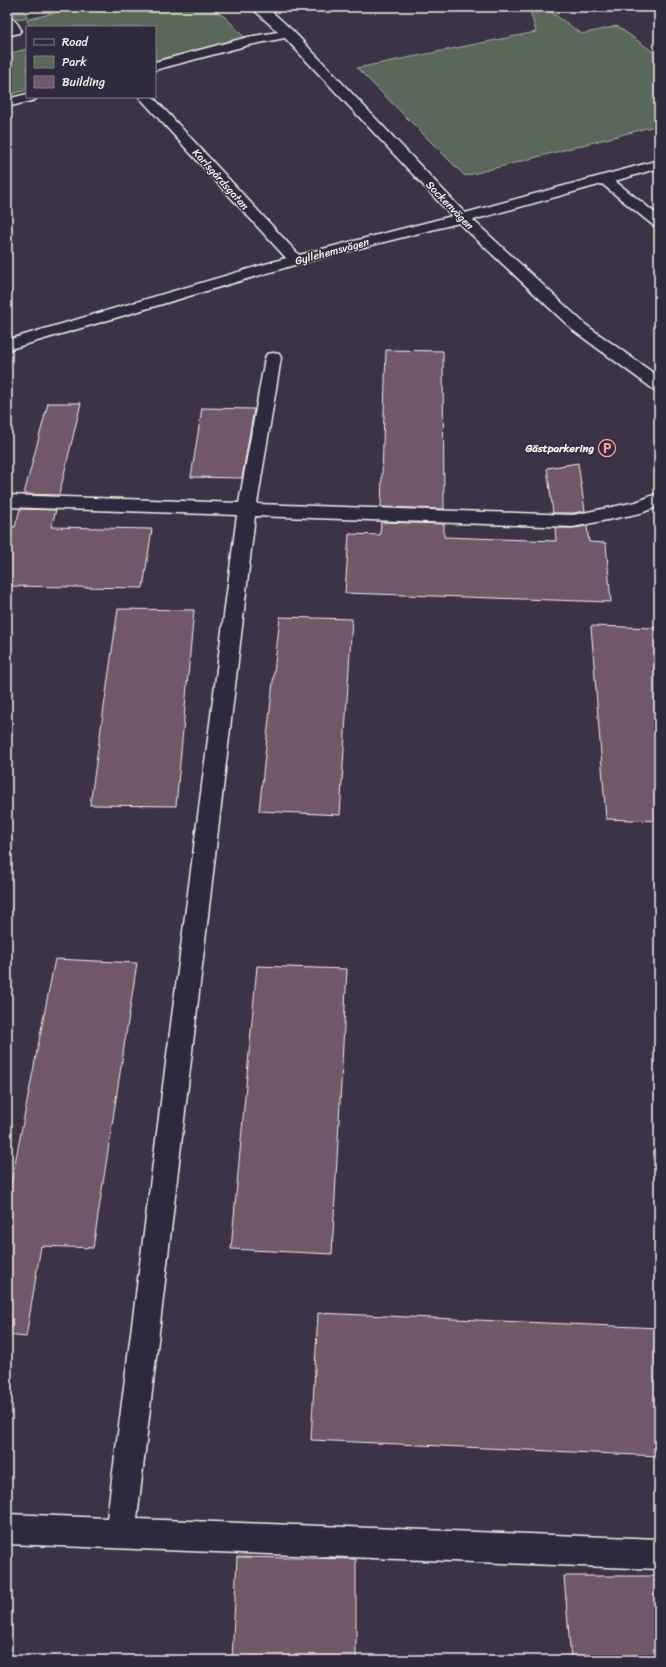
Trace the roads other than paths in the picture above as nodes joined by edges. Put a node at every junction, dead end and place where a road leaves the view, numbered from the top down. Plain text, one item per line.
1 (257, 7) edge
2 (7, 20) edge
3 (7, 32) edge
4 (288, 34) junction
5 (156, 66) edge
6 (26, 98) edge
7 (147, 98) edge
8 (7, 102) edge
9 (659, 164) edge
10 (604, 179) junction
11 (462, 218) junction
12 (659, 223) edge
13 (296, 260) junction
14 (7, 345) edge
15 (273, 358) dead end
16 (659, 385) edge
17 (659, 499) edge
18 (7, 501) edge
19 (248, 509) junction
20 (7, 1529) edge
21 (120, 1534) junction
22 (659, 1554) edge

1 - 4 street, Sockenvägen
2 - 3 street
4 - 5 street
4 - 11 street, Sockenvägen
6 - 8 street
7 - 13 street, Karlsgårdsgatan
9 - 10 street, Gyllehemsvägen
10 - 11 street, Gyllehemsvägen
10 - 12 street
11 - 13 street, Gyllehemsvägen
11 - 16 street, Sockenvägen
13 - 14 street, Gyllehemsvägen
15 - 19 street
17 - 19 street
18 - 19 street
19 - 21 street
20 - 21 street
21 - 22 street

